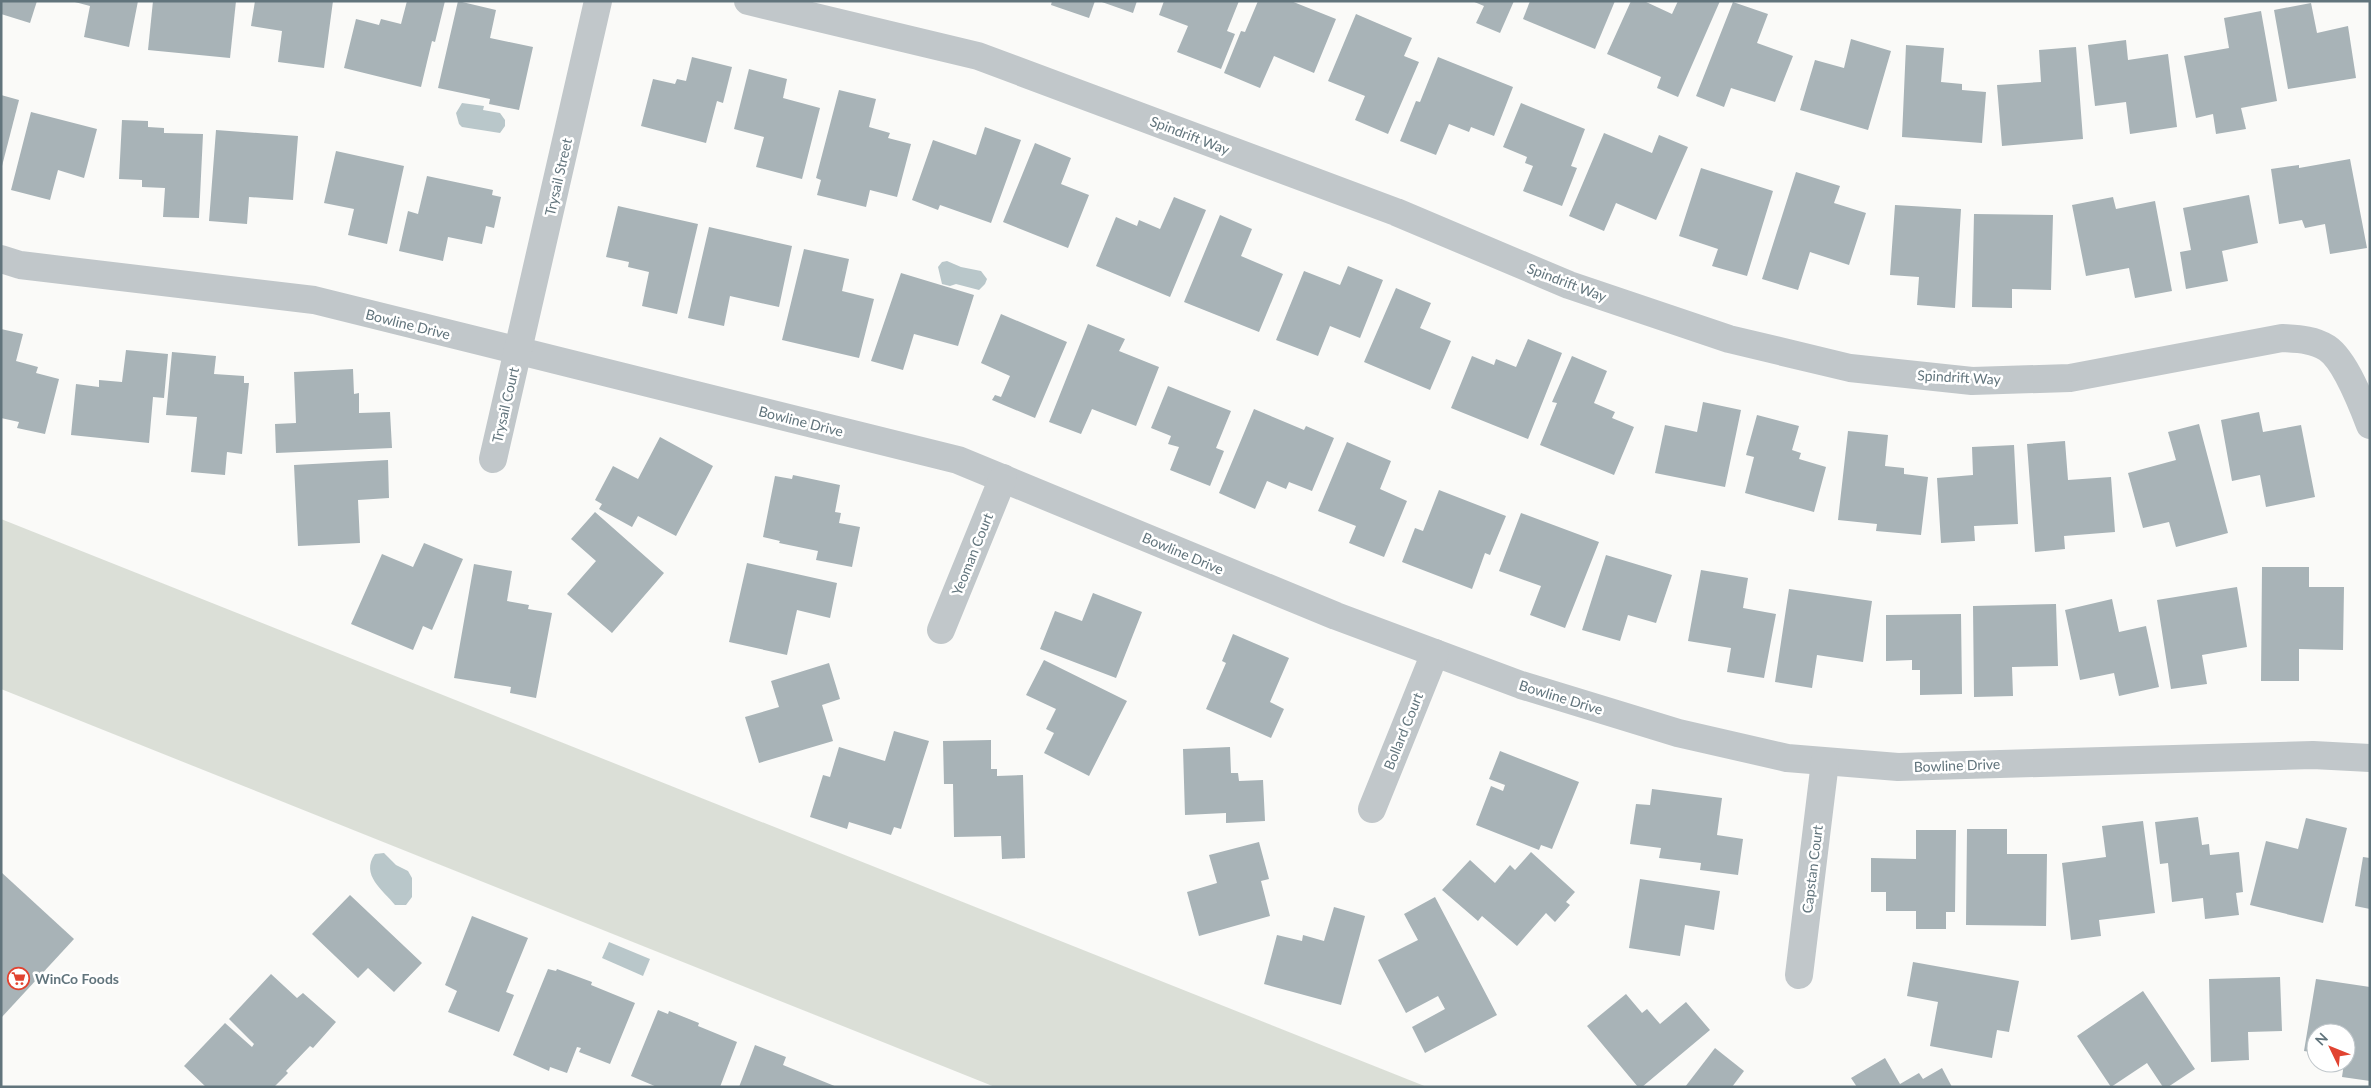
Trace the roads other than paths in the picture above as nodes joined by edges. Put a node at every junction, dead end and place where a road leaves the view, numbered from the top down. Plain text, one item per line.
1 (598, 1) edge
2 (748, 1) edge
3 (1, 259) edge
4 (517, 352) junction
5 (2370, 425) edge
6 (493, 459) dead end
7 (1003, 478) junction
8 (941, 630) dead end
9 (1435, 654) junction
10 (2370, 758) edge
11 (1825, 762) junction
12 (1372, 809) dead end
13 (1799, 975) dead end

1 - 4 street, Trysail Street
2 - 5 street, Spindrift Way
3 - 4 street, Bowline Drive
4 - 6 street, Trysail Court
4 - 7 street, Bowline Drive
7 - 8 street, Yeoman Court
7 - 9 street, Bowline Drive
9 - 11 street, Bowline Drive
9 - 12 street, Bollard Court
10 - 11 street, Bowline Drive
11 - 13 street, Capstan Court

